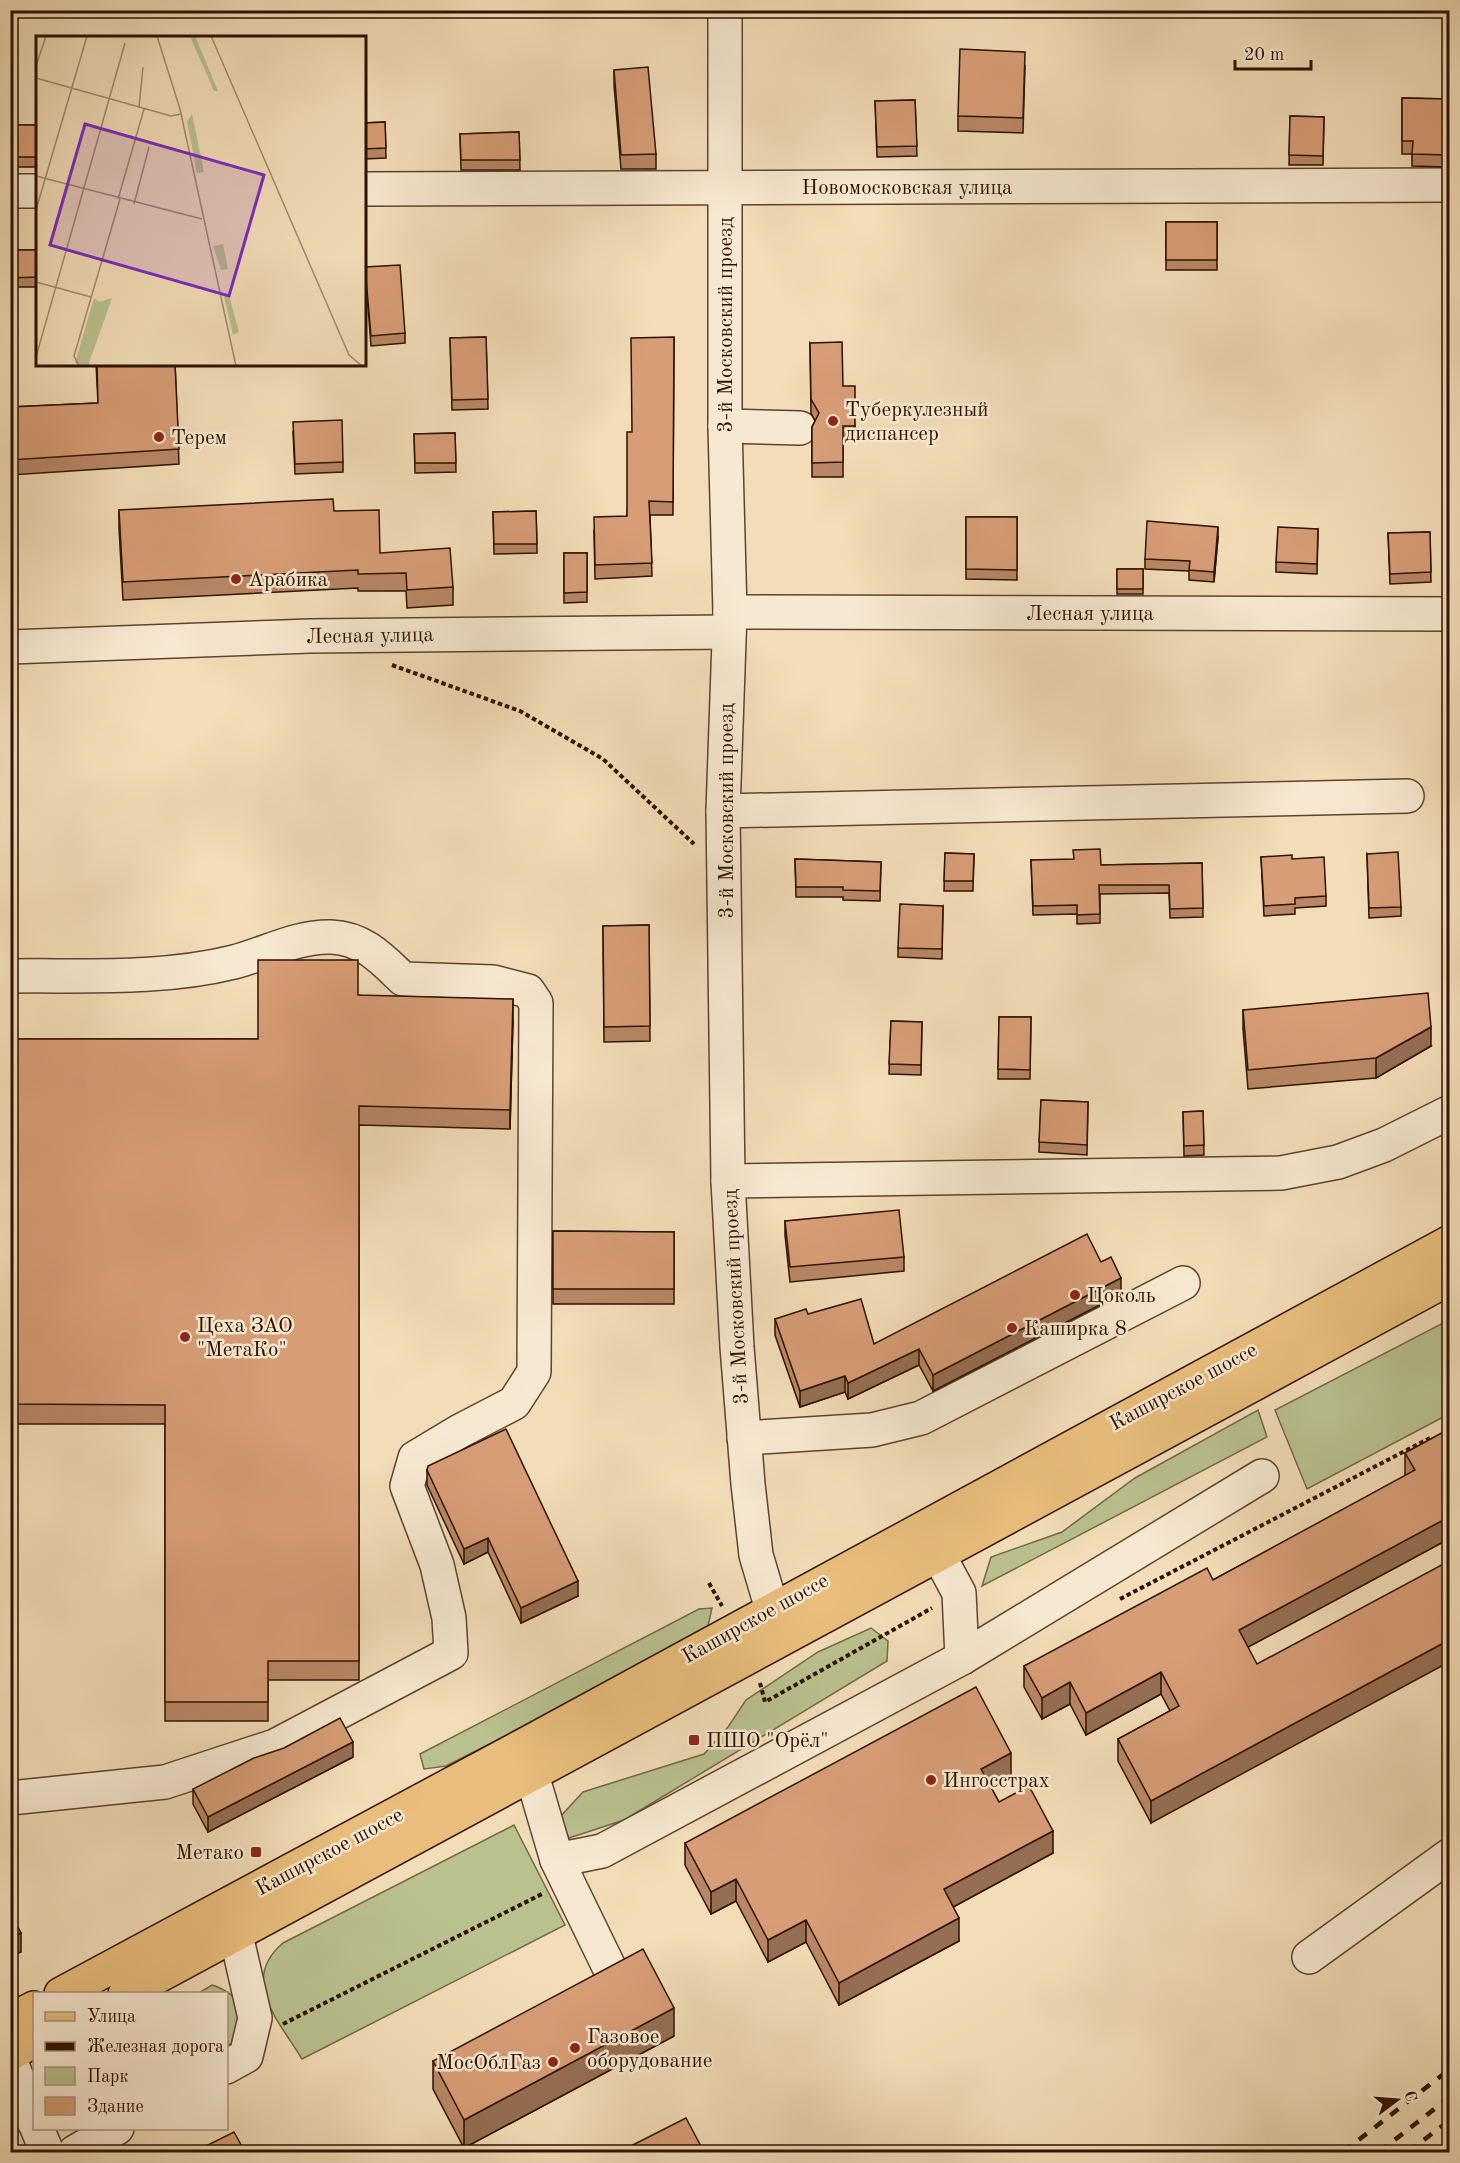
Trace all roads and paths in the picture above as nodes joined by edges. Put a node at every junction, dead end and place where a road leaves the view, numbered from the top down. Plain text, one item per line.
1 (725, 10) edge
2 (1449, 185) edge
3 (725, 188) junction
4 (366, 189) edge
5 (10, 191) edge
6 (36, 191) edge
7 (725, 426) junction
8 (800, 428) dead end
9 (1449, 614) edge
10 (729, 622) junction
11 (10, 647) edge
12 (387, 663) dead end
13 (1407, 796) dead end
14 (723, 811) junction
15 (725, 872) junction
16 (10, 976) edge
17 (1449, 1112) edge
18 (728, 1181) junction
19 (1449, 1242) edge
20 (1449, 1278) edge
21 (1183, 1282) dead end
22 (744, 1438) junction
23 (1263, 1476) dead end
24 (937, 1552) junction
25 (709, 1583) dead end
26 (959, 1593) junction
27 (723, 1608) dead end
28 (772, 1609) junction
29 (962, 1658) junction
30 (757, 1673) dead end
31 (532, 1775) junction
32 (10, 1798) edge
33 (1449, 1855) edge
34 (557, 1860) junction
35 (236, 1935) junction
36 (1309, 1958) dead end
37 (609, 1967) edge
38 (65, 1992) edge
39 (129, 1992) edge
40 (33, 2008) edge
41 (10, 2020) edge
42 (33, 2042) edge
43 (10, 2054) edge
44 (10, 2059) edge
45 (228, 2066) edge
46 (33, 2119) edge
47 (38, 2130) edge
48 (114, 2130) edge
49 (47, 2152) edge
50 (75, 2152) edge

1 - 3 street, 3-й Московский проезд
2 - 3 street, Новомосковская улица
3 - 4 street, Новомосковская улица
3 - 7 street, 3-й Московский проезд
5 - 6 street
7 - 8 street
7 - 10 street, 3-й Московский проезд
9 - 10 street, Лесная улица
10 - 11 street, Лесная улица
10 - 14 street, 3-й Московский проезд
12 - 15 path
13 - 14 street
14 - 15 street, 3-й Московский проезд
15 - 18 street, 3-й Московский проезд
16 - 32 street
17 - 18 street
18 - 22 street, 3-й Московский проезд
19 - 28 main road, Каширское шоссе
20 - 24 main road, Каширское шоссе
21 - 22 street
22 - 28 street, 3-й Московский проезд
23 - 29 street
24 - 26 street
24 - 31 main road, Каширское шоссе
25 - 27 path
26 - 29 street
26 - 30 path
28 - 38 main road, Каширское шоссе
29 - 34 street
31 - 34 street
31 - 35 main road, Каширское шоссе
33 - 36 street
34 - 37 street
35 - 39 main road, Каширское шоссе
35 - 45 street
40 - 41 main road
42 - 43 main road
44 - 46 street
47 - 49 street
48 - 50 street

